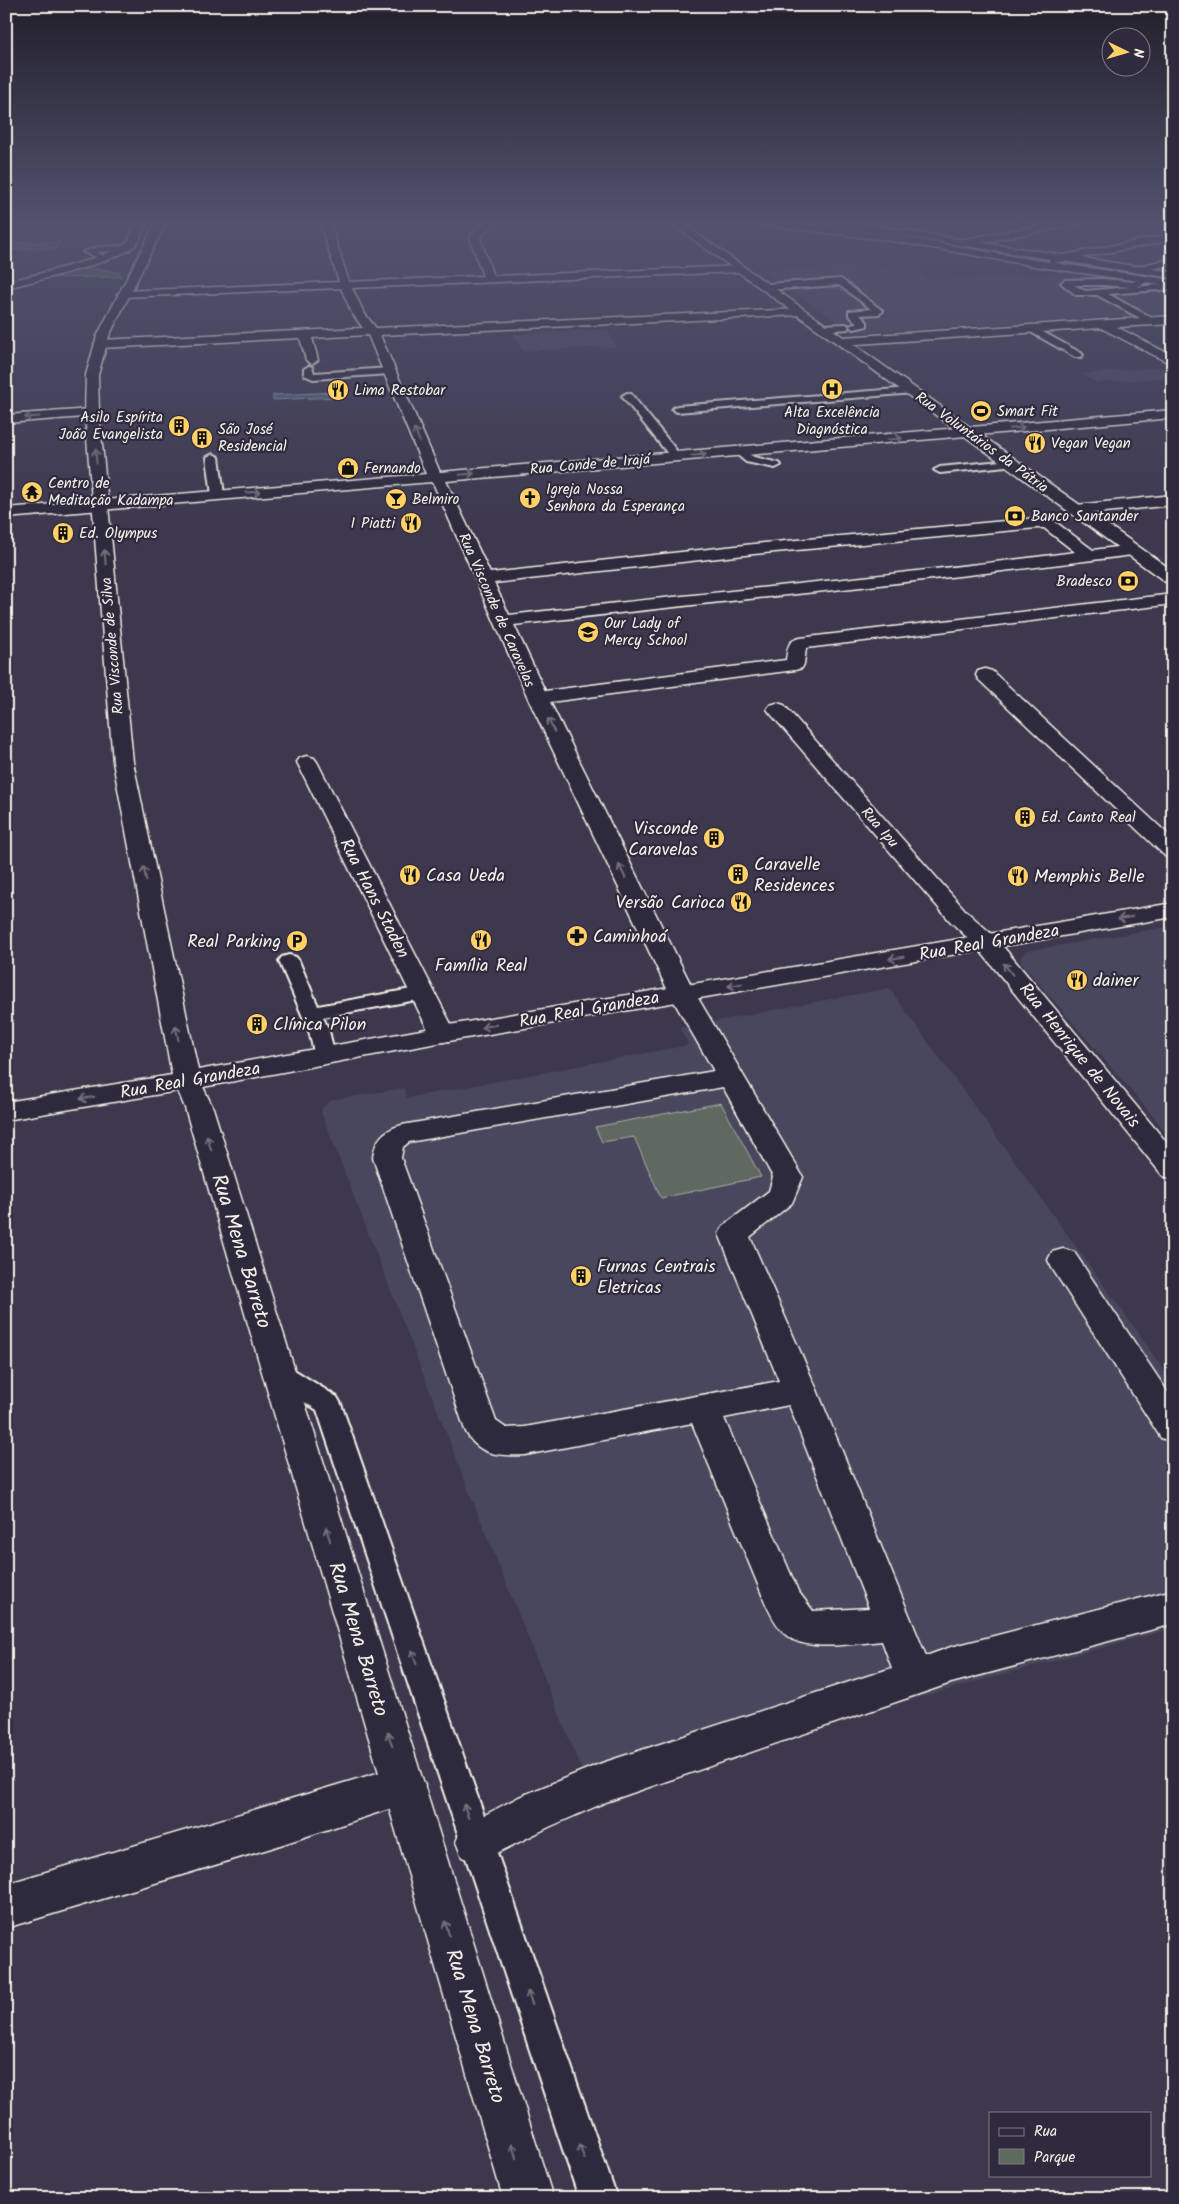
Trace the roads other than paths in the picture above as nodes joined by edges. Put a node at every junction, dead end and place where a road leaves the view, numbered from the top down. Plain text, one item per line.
1 (110, 323) edge
2 (363, 323) edge
3 (568, 323) edge
4 (816, 323) edge
5 (863, 323) edge
6 (1121, 323) edge
7 (1102, 324) junction
8 (823, 328) junction
9 (1032, 329) junction
10 (373, 332) junction
11 (305, 335) junction
12 (842, 341) junction
13 (100, 344) junction
14 (1078, 355) dead end
15 (1173, 361) edge
16 (310, 364) joint
17 (390, 371) junction
18 (910, 391) junction
19 (627, 396) dead end
20 (677, 409) dead end
21 (92, 413) junction
22 (1173, 414) edge
23 (6, 419) edge
24 (968, 433) junction
25 (740, 452) junction
26 (676, 457) junction
27 (213, 458) dead end
28 (1008, 461) junction
29 (775, 465) dead end
30 (937, 468) dead end
31 (435, 477) junction
32 (218, 495) junction
33 (1173, 500) edge
34 (99, 505) junction
35 (1076, 510) junction
36 (6, 513) edge
37 (847, 534) dead end
38 (1132, 550) junction
39 (1088, 555) junction
40 (481, 576) junction
41 (1173, 579) edge
42 (1173, 599) edge
43 (502, 621) junction
44 (985, 675) dead end
45 (538, 698) junction
46 (777, 708) dead end
47 (307, 762) dead end
48 (1173, 852) edge
49 (1173, 910) edge
50 (986, 942) junction
51 (290, 961) dead end
52 (422, 993) junction
53 (682, 993) junction
54 (310, 1013) junction
55 (443, 1034) junction
56 (324, 1056) junction
57 (730, 1077) junction
58 (187, 1081) junction
59 (6, 1111) edge
60 (1173, 1168) edge
61 (1063, 1260) dead end
62 (279, 1373) junction
63 (800, 1390) junction
64 (704, 1408) junction
65 (1173, 1428) edge
66 (1173, 1607) edge
67 (894, 1623) junction
68 (916, 1678) junction
69 (404, 1785) junction
70 (477, 1842) junction
71 (6, 1906) edge
72 (528, 2198) edge
73 (598, 2198) edge

1 - 13 street, Rua Visconde de Silva
2 - 10 street, Rua Visconde de Caravelas
3 - 10 street
4 - 8 street, Rua Voluntários da Pátria
5 - 8 lane
6 - 7 street
7 - 9 street
7 - 15 street
8 - 12 street, Rua Voluntários da Pátria
9 - 12 street
9 - 14 lane
10 - 11 street
10 - 17 street, Rua Visconde de Caravelas
11 - 13 street
11 - 16 street
12 - 18 street, Rua Voluntários da Pátria
13 - 21 street, Rua Visconde de Silva
16 - 17 lane
31 -> 17 street, Rua Visconde de Caravelas
18 - 20 lane
18 - 24 street, Rua Voluntários da Pátria
19 - 26 lane
21 -> 23 street
34 -> 21 street, Rua Visconde de Silva
24 -> 22 street, Rua Conde de Irajá
25 -> 24 street, Rua Conde de Irajá
24 - 28 street, Rua Voluntários da Pátria
26 -> 25 street, Rua Conde de Irajá
25 - 29 lane
31 -> 26 street, Rua Conde de Irajá
27 - 32 lane
28 - 30 lane
28 - 35 street, Rua Voluntários da Pátria
32 -> 31 street, Rua Conde de Irajá
31 - 40 street, Rua Visconde de Caravelas
32 - 34 street, Rua Conde de Irajá
33 - 35 street
34 - 36 street, Rua Conde de Irajá
58 -> 34 street, Rua Visconde de Silva
35 - 38 street, Rua Voluntários da Pátria
37 - 40 street
38 - 39 street
38 - 41 street, Rua Voluntários da Pátria
39 - 40 street
39 - 43 street
40 - 43 street, Rua Visconde de Caravelas
42 - 45 street
43 - 45 street, Rua Visconde de Caravelas
44 - 48 street
53 -> 45 street, Rua Visconde de Caravelas
46 - 50 street, Rua Ipu
47 - 52 street, Rua Hans Staden
49 -> 50 street, Rua Real Grandeza
50 -> 53 street, Rua Real Grandeza
60 -> 50 street, Rua Henrique de Novais
51 - 54 lane
52 - 54 lane
52 - 55 street, Rua Hans Staden
53 -> 55 street, Rua Real Grandeza
53 - 57 street, Rua Visconde de Caravelas
54 - 56 lane
55 - 56 street, Rua Real Grandeza
56 - 58 street, Rua Real Grandeza
57 - 63 street, Rua Visconde de Caravelas
57 - 64 street
58 -> 59 street, Rua Real Grandeza
62 -> 58 street, Rua Mena Barreto
61 - 65 street
69 -> 62 street, Rua Mena Barreto
70 -> 62 lane
63 - 64 street
63 - 67 street
64 - 67 street
66 - 68 street
67 - 68 street
68 - 70 street
69 - 71 street
72 -> 69 street, Rua Mena Barreto
73 -> 70 lane

